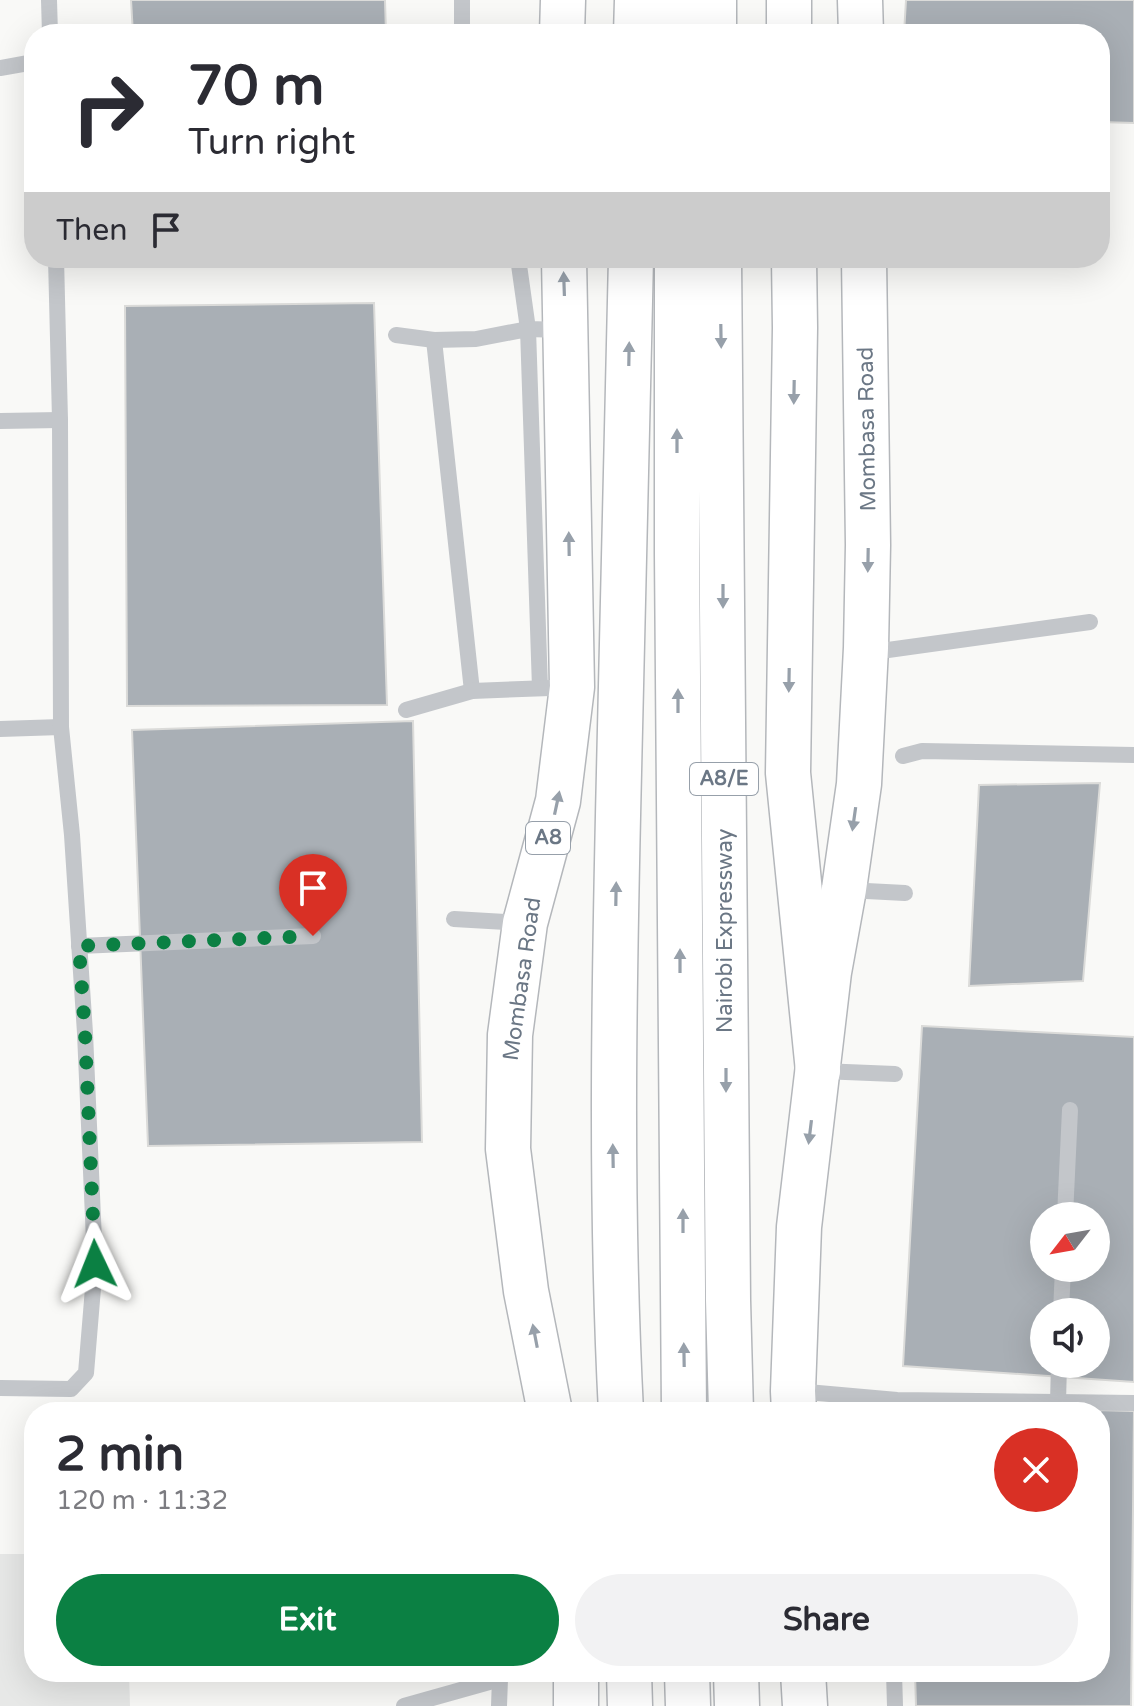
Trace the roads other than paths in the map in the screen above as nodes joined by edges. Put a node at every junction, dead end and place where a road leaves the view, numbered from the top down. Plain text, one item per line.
1 (49, 0) edge
2 (462, 0) edge
3 (563, 0) edge
4 (637, 0) edge
5 (674, 0) edge
6 (714, 0) edge
7 (789, 0) edge
8 (860, 0) edge
9 (50, 24) edge
10 (462, 24) edge
11 (562, 24) edge
12 (636, 24) edge
13 (675, 24) edge
14 (714, 24) edge
15 (789, 24) edge
16 (861, 24) edge
17 (24, 64) edge
18 (0, 68) edge
19 (56, 268) edge
20 (522, 268) edge
21 (562, 268) edge
22 (631, 268) edge
23 (677, 268) edge
24 (719, 268) edge
25 (794, 268) edge
26 (864, 268) edge
27 (547, 329) junction
28 (396, 335) dead end
29 (434, 340) junction
30 (60, 420) junction
31 (0, 421) edge
32 (1090, 622) dead end
33 (866, 648) junction
34 (556, 687) junction
35 (472, 691) junction
36 (406, 710) dead end
37 (61, 727) junction
38 (0, 729) edge
39 (1134, 755) edge
40 (903, 756) dead end
41 (844, 889) junction
42 (905, 893) dead end
43 (454, 919) dead end
44 (525, 923) junction
45 (313, 936) dead end
46 (79, 946) junction
47 (818, 1071) junction
48 (895, 1074) dead end
49 (1070, 1110) dead end
50 (1066, 1202) edge
51 (1059, 1378) edge
52 (0, 1388) edge
53 (793, 1401) edge
54 (548, 1402) edge
55 (620, 1402) edge
56 (684, 1402) edge
57 (731, 1402) edge
58 (1058, 1402) joint
59 (1110, 1403) edge
60 (1134, 1403) edge
61 (482, 1682) edge
62 (501, 1682) edge
63 (576, 1682) edge
64 (629, 1682) edge
65 (687, 1682) edge
66 (736, 1682) edge
67 (804, 1682) edge
68 (894, 1682) edge
69 (404, 1706) edge
70 (499, 1706) edge
71 (576, 1706) edge
72 (630, 1706) edge
73 (688, 1706) edge
74 (737, 1706) edge
75 (805, 1706) edge
76 (895, 1706) edge

1 - 9 lane
2 - 10 lane
3 - 11 highway
4 - 12 highway
5 - 13 highway
6 - 14 highway
7 - 15 highway
8 - 16 highway
17 - 18 lane
19 - 30 lane
20 - 27 lane
27 -> 21 highway, Mombasa Road / A8
55 -> 22 highway
56 -> 23 highway, Nairobi Expressway / A8/E
24 -> 57 highway, Nairobi Expressway / A8/E
25 -> 47 highway
26 -> 33 highway, Mombasa Road
27 - 29 lane
27 - 34 highway, Mombasa Road / A8
28 - 29 lane
29 - 35 lane
30 - 31 lane
30 - 37 lane
32 - 33 lane
33 -> 41 highway, Mombasa Road
34 - 35 lane
44 -> 34 highway, Mombasa Road / A8
35 - 36 lane
37 - 38 lane
37 - 46 lane
39 - 40 lane
41 - 42 lane
41 - 47 highway, Mombasa Road
43 - 44 lane
54 -> 44 highway, Mombasa Road / A8
45 - 46 lane
46 - 52 lane
47 - 48 lane
47 -> 53 highway, Mombasa Road
49 - 50 lane
51 - 58 lane
53 - 58 lane
59 - 60 lane
61 - 69 lane
62 - 70 lane
63 - 71 highway
64 - 72 highway
65 - 73 highway
66 - 74 highway
67 - 75 highway
68 - 76 lane

